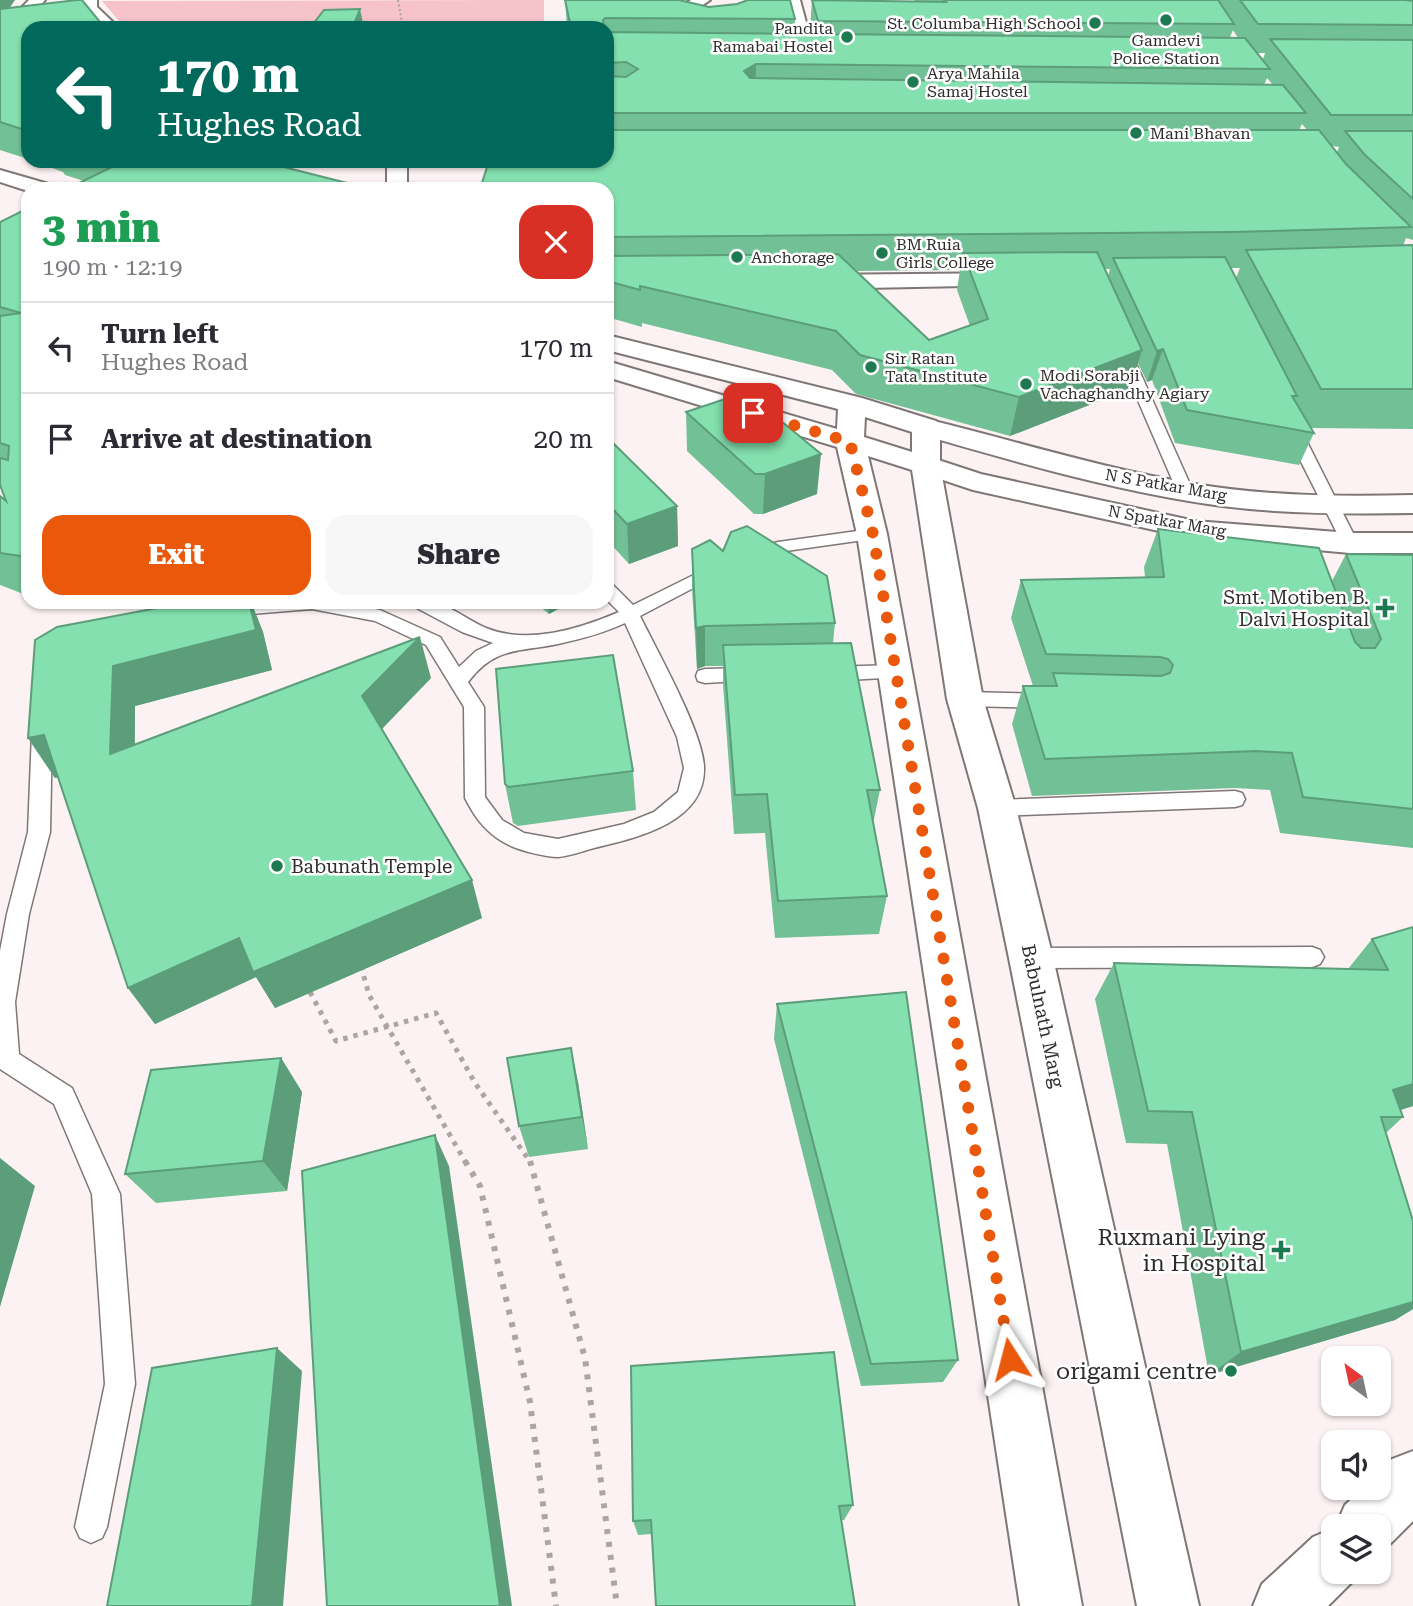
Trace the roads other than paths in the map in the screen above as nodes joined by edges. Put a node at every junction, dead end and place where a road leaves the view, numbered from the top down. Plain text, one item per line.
1 (37, 0) edge
2 (89, 0) edge
3 (702, 0) edge
4 (793, 2) edge
5 (773, 4) edge
6 (1215, 5) edge
7 (103, 21) edge
8 (706, 32) edge
9 (0, 36) edge
10 (807, 56) edge
11 (1268, 60) junction
12 (1294, 61) edge
13 (1324, 155) edge
14 (1344, 155) junction
15 (1372, 155) edge
16 (0, 176) edge
17 (21, 182) edge
18 (1374, 192) junction
19 (1352, 193) edge
20 (0, 194) edge
21 (21, 200) edge
22 (1410, 242) edge
23 (1036, 280) edge
24 (787, 282) edge
25 (1115, 333) edge
26 (614, 344) edge
27 (614, 371) edge
28 (1287, 417) edge
29 (851, 423) junction
30 (926, 446) junction
31 (1185, 491) junction
32 (1413, 504) edge
33 (1330, 506) junction
34 (873, 534) junction
35 (1350, 543) junction
36 (1413, 544) edge
37 (614, 596) edge
38 (231, 609) edge
39 (343, 609) edge
40 (434, 609) edge
41 (630, 613) junction
42 (205, 615) edge
43 (535, 640) junction
44 (896, 672) junction
45 (815, 674) edge
46 (774, 675) edge
47 (705, 676) edge
48 (460, 680) junction
49 (965, 699) junction
50 (1066, 702) edge
51 (38, 708) edge
52 (1235, 799) edge
53 (997, 808) junction
54 (1312, 957) dead end
55 (1031, 958) junction
56 (1413, 1480) edge
57 (1378, 1514) edge
58 (91, 1527) dead end
59 (1321, 1570) edge
60 (1051, 1606) edge
61 (1168, 1606) edge
62 (1284, 1606) edge

1 - 9 main road
2 - 7 main road
3 - 8 main road
4 - 5 main road
4 - 10 main road
6 - 11 main road
6 - 11 main road
11 - 12 main road
11 - 14 main road
13 - 14 main road
14 - 15 main road
14 - 18 main road
16 - 17 main road
18 - 19 main road
18 - 22 main road
20 - 21 main road
23 - 24 main road
25 - 31 lane
26 - 29 main road, N Spatkar Marg
27 - 29 main road
28 - 33 lane
29 - 30 main road
29 - 30 main road, N Spatkar Marg
29 - 34 main road
30 - 31 main road, N S Patkar Marg
30 - 35 main road, N Spatkar Marg
30 - 49 main road, Babulnath Marg
31 - 33 main road, N S Patkar Marg
32 - 33 main road, N S Patkar Marg
33 - 35 lane
34 - 41 lane
34 - 44 main road
35 - 36 main road, N Spatkar Marg
37 - 41 lane
38 - 42 lane
39 - 48 lane
40 - 43 lane
41 - 43 lane
41 - 48 lane
43 - 48 lane
44 - 45 lane
44 - 60 main road
46 - 47 lane
49 - 50 lane
49 - 53 main road, Babulnath Marg
51 - 58 lane
52 - 53 lane
53 - 55 main road, Babulnath Marg
54 - 55 lane
55 - 61 main road, Babulnath Marg
56 - 57 main road
59 - 62 main road

